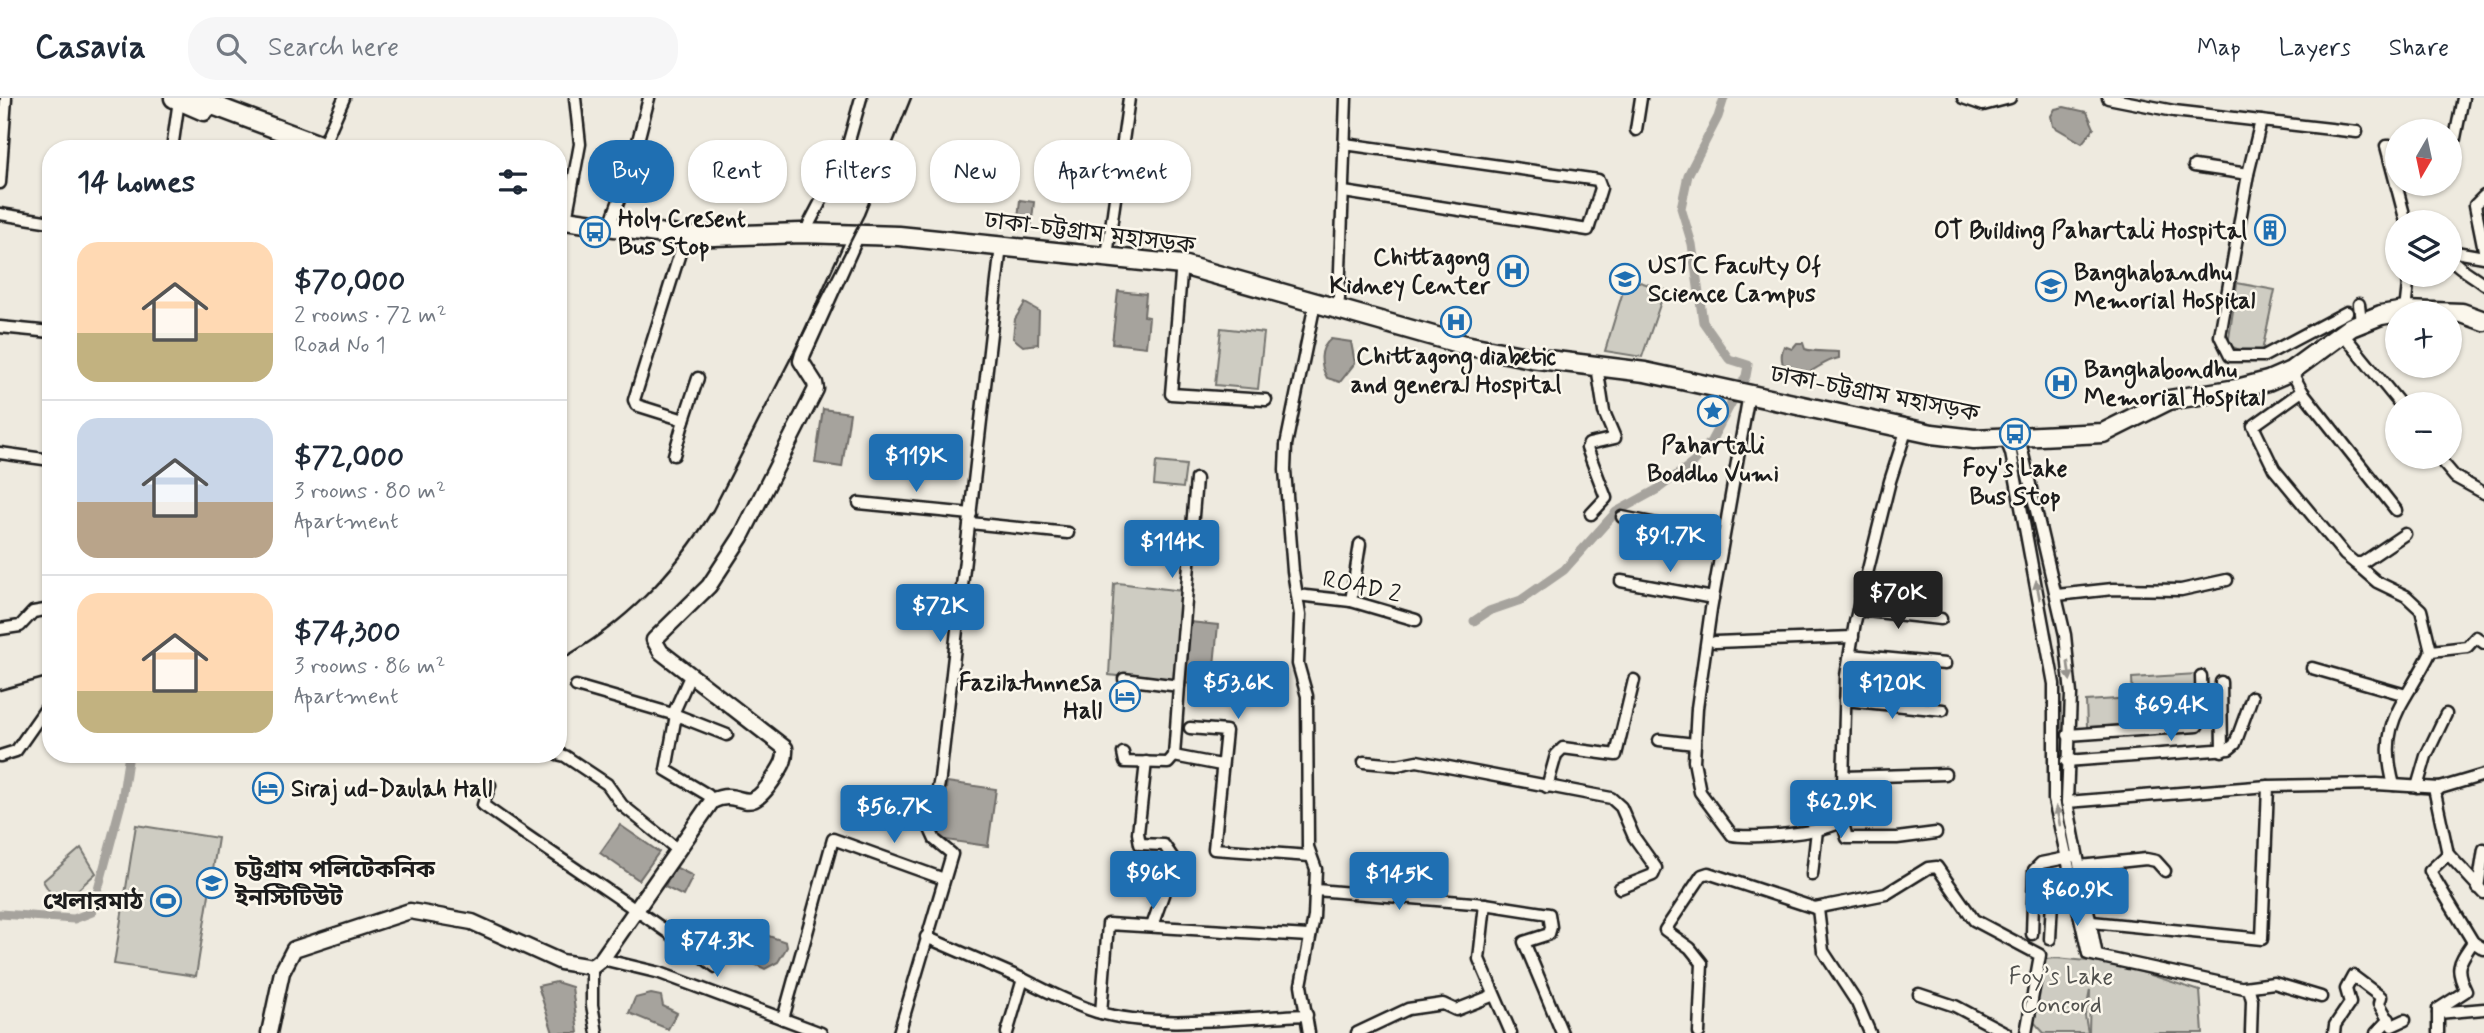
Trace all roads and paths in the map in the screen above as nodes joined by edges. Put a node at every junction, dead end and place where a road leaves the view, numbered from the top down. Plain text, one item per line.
1 (6, 98) edge
2 (344, 98) edge
3 (575, 98) edge
4 (649, 98) edge
5 (861, 98) edge
6 (1129, 98) edge
7 (1346, 98) edge
8 (1641, 98) edge
9 (1963, 98) edge
10 (2010, 98) edge
11 (2108, 98) edge
12 (2463, 98) edge
13 (182, 99) edge
14 (228, 104) edge
15 (2459, 119) edge
16 (2261, 121) junction
17 (1636, 130) dead end
18 (2357, 132) dead end
19 (174, 140) edge
20 (274, 140) edge
21 (307, 140) edge
22 (328, 140) edge
23 (1345, 144) junction
24 (2194, 166) dead end
25 (2248, 174) junction
26 (0, 183) edge
27 (1344, 192) junction
28 (567, 193) edge
29 (2484, 197) edge
30 (0, 214) edge
31 (567, 216) edge
32 (42, 221) edge
33 (611, 224) junction
34 (809, 224) junction
35 (858, 234) junction
36 (685, 237) junction
37 (1001, 246) junction
38 (2484, 250) edge
39 (1108, 251) junction
40 (2462, 253) edge
41 (2484, 257) edge
42 (1182, 262) junction
43 (2462, 272) edge
44 (2484, 284) edge
45 (1339, 299) junction
46 (1315, 303) junction
47 (2360, 304) dead end
48 (2385, 313) edge
49 (2462, 313) edge
50 (2354, 317) junction
51 (2484, 321) edge
52 (1401, 325) junction
53 (0, 327) edge
54 (42, 331) edge
55 (2343, 334) junction
56 (1597, 366) junction
57 (2291, 371) junction
58 (698, 378) dead end
59 (2302, 391) junction
60 (2390, 392) edge
61 (1743, 393) junction
62 (1266, 400) dead end
63 (684, 420) junction
64 (1907, 428) junction
65 (2012, 438) junction
66 (0, 453) edge
67 (674, 455) dead end
68 (42, 459) edge
69 (2448, 469) edge
70 (1196, 479) dead end
71 (2484, 493) edge
72 (859, 503) dead end
73 (2396, 510) dead end
74 (1591, 514) dead end
75 (1622, 517) dead end
76 (971, 518) junction
77 (1068, 533) dead end
78 (2405, 534) dead end
79 (1723, 537) junction
80 (1360, 544) dead end
81 (2355, 563) junction
82 (2227, 580) dead end
83 (1621, 581) dead end
84 (1297, 595) junction
85 (2057, 595) junction
86 (1713, 598) junction
87 (1351, 601) junction
88 (42, 610) edge
89 (1858, 610) junction
90 (1941, 619) dead end
91 (1416, 620) dead end
92 (0, 629) edge
93 (1853, 637) junction
94 (1715, 642) dead end
95 (2484, 643) edge
96 (2431, 651) junction
97 (1850, 655) junction
98 (1945, 664) dead end
99 (2312, 668) dead end
100 (691, 674) junction
101 (2200, 676) dead end
102 (1124, 679) dead end
103 (1634, 680) dead end
104 (2221, 682) dead end
105 (576, 686) dead end
106 (1179, 686) junction
107 (2406, 695) junction
108 (2252, 697) dead end
109 (1845, 700) junction
110 (1943, 710) dead end
111 (42, 714) edge
112 (674, 714) junction
113 (2446, 714) dead end
114 (1191, 728) dead end
115 (727, 735) dead end
116 (2068, 735) junction
117 (1659, 740) dead end
118 (1695, 744) junction
119 (2221, 751) junction
120 (1123, 753) dead end
121 (0, 756) edge
122 (1174, 756) junction
123 (567, 757) edge
124 (2066, 761) junction
125 (1146, 762) junction
126 (1364, 762) dead end
127 (1221, 765) junction
128 (1945, 774) dead end
129 (2484, 775) edge
130 (1844, 777) junction
131 (490, 785) dead end
132 (2394, 785) junction
133 (2267, 786) junction
134 (2484, 786) edge
135 (1547, 787) junction
136 (2417, 787) junction
137 (2440, 788) junction
138 (712, 801) junction
139 (2067, 802) junction
140 (1842, 820) junction
141 (1817, 830) junction
142 (1936, 833) dead end
143 (2484, 849) edge
144 (678, 850) junction
145 (2448, 854) junction
146 (1310, 856) junction
147 (2075, 860) junction
148 (2165, 871) dead end
149 (1812, 875) dead end
150 (944, 879) junction
151 (1620, 888) dead end
152 (1316, 890) junction
153 (2481, 890) edge
154 (2074, 892) junction
155 (1485, 904) junction
156 (637, 908) junction
157 (1815, 908) junction
158 (2092, 922) junction
159 (1152, 926) junction
160 (2032, 934) dead end
161 (1309, 936) junction
162 (926, 937) junction
163 (2050, 939) dead end
164 (2473, 942) junction
165 (2484, 949) edge
166 (2093, 955) junction
167 (597, 963) junction
168 (716, 967) dead end
169 (1023, 979) junction
170 (2244, 987) junction
171 (1919, 994) dead end
172 (1494, 995) junction
173 (2321, 998) dead end
174 (2484, 1009) edge
175 (1101, 1013) junction
176 (2438, 1013) junction
177 (1307, 1015) junction
178 (783, 1019) junction
179 (2389, 1019) junction
180 (2405, 1020) dead end
181 (269, 1033) edge
182 (597, 1033) edge
183 (821, 1033) edge
184 (899, 1033) edge
185 (1007, 1033) edge
186 (1309, 1033) edge
187 (1357, 1033) edge
188 (1511, 1033) edge
189 (1562, 1033) edge
190 (1699, 1033) edge
191 (1870, 1033) edge
192 (2006, 1033) edge
193 (2026, 1033) edge
194 (2251, 1033) edge
195 (2334, 1033) edge
196 (2375, 1033) edge
197 (2438, 1033) edge

1 - 26 street
2 - 22 street
3 - 28 street
4 - 33 street
5 - 34 street
6 - 39 street
7 - 23 street
8 - 17 street
9 - 10 street
11 - 16 street
12 - 15 street
13 - 14 highway
13 - 19 street
13 - 20 highway
14 - 21 highway
16 - 18 street
16 - 25 street
23 - 27 street
23 - 27 street
24 - 25 street
25 - 50 street
27 - 45 street
29 - 38 street
30 - 32 street
31 - 33 highway, ঢাকা-চট্টগ্রাম মহাসড়ক
33 - 34 highway, ঢাকা-চট্টগ্রাম মহাসড়ক
33 - 36 highway, ঢাকা-চট্টগ্রাম মহাসড়ক
34 - 39 highway, ঢাকা-চট্টগ্রাম মহাসড়ক
35 - 36 highway, ঢাকা-চট্টগ্রাম মহাসড়ক
35 - 37 highway, ঢাকা-চট্টগ্রাম মহাসড়ক
35 - 100 main road
36 - 63 street
37 - 39 highway, ঢাকা-চট্টগ্রাম মহাসড়ক
37 - 76 street
39 - 42 highway, ঢাকা-চট্টগ্রাম মহাসড়ক
40 - 41 street
42 - 45 highway, ঢাকা-চট্টগ্রাম মহাসড়ক
42 - 46 highway, ঢাকা-চট্টগ্রাম মহাসড়ক
42 - 62 street
43 - 44 street
45 - 52 highway, ঢাকা-চট্টগ্রাম মহাসড়ক
46 - 52 highway, ঢাকা-চট্টগ্রাম মহাসড়ক
46 - 84 street
47 - 50 street
48 - 50 highway, ঢাকা-চট্টগ্রাম মহাসড়ক
49 - 51 highway, ঢাকা-চট্টগ্রাম মহাসড়ক
50 - 55 highway, ঢাকা-চট্টগ্রাম মহাসড়ক
52 - 56 highway, ঢাকা-চট্টগ্রাম মহাসড়ক
53 - 54 street
55 - 57 highway, ঢাকা-চট্টগ্রাম মহাসড়ক
55 - 60 street
56 - 61 highway, ঢাকা-চট্টগ্রাম মহাসড়ক
56 - 74 street
57 - 59 street
57 - 65 highway, ঢাকা-চট্টগ্রাম মহাসড়ক
58 - 63 street
59 - 73 street
59 - 81 street
61 - 64 highway, ঢাকা-চট্টগ্রাম মহাসড়ক
61 - 79 street
63 - 67 street
64 - 65 highway, ঢাকা-চট্টগ্রাম মহাসড়ক
64 - 89 street
65 - 85 street
147 -> 65 street
66 - 68 street
69 - 71 street
70 - 106 street
72 - 76 street
75 - 79 street
76 - 77 street
76 - 150 street
78 - 81 street
79 - 86 street
80 - 87 street
81 - 96 street
82 - 85 street
83 - 86 street
84 - 87 street, ROAD 2
84 - 146 street
85 -> 116 street
86 - 118 street
87 - 91 street, ROAD 2
88 - 92 street
89 - 90 street
89 - 93 street
93 - 94 street
93 - 97 street
95 - 96 street
96 - 107 street
97 - 98 street
97 - 109 street
99 - 107 street
100 - 112 street
100 - 138 main road
101 - 116 street
102 - 106 street
103 - 135 street
104 - 119 street
105 - 112 street
106 - 122 street
107 - 132 street
108 - 119 street
109 - 110 street
109 - 130 street
111 - 121 street
112 - 115 street
112 - 138 street
113 - 136 street
114 - 127 street
116 - 124 street
117 - 118 street
118 - 141 street
119 - 124 street
120 - 125 street
122 - 125 street
122 - 127 street
123 - 144 street
124 - 139 street
125 - 159 street
126 - 135 street
127 - 146 street
128 - 130 street
129 - 134 street
129 - 137 street
130 - 140 street
131 - 156 street
132 - 133 street
132 - 136 street
133 - 139 street
133 - 158 street
135 - 151 street
136 - 137 street
137 - 145 street
138 - 144 main road
139 - 147 street
140 - 141 street
140 - 142 street
141 - 149 street
143 - 153 street
144 - 156 main road
145 - 153 street
145 - 164 street
146 - 152 street
147 - 148 street
147 - 154 street
147 - 158 street
147 - 160 street
150 - 162 street
150 - 178 street
152 - 155 street
152 - 161 street
154 - 163 street
154 - 166 street
155 - 172 street
155 - 189 street
156 - 167 main road
156 - 168 street
157 - 190 street
157 - 191 street
157 - 193 street
158 - 166 street
159 - 161 street
159 - 175 street
161 - 177 street
162 - 169 street
162 - 184 street
164 - 165 street
164 - 176 street
166 - 170 street
167 - 178 street
167 - 181 main road
167 - 182 street
169 - 175 street
169 - 185 street
170 - 173 street
170 - 194 street
171 - 192 street
172 - 187 street
172 - 188 street
174 - 176 street
175 - 177 street
176 - 197 street
177 - 186 street
178 - 183 street
179 - 180 street
179 - 195 street
179 - 196 street

